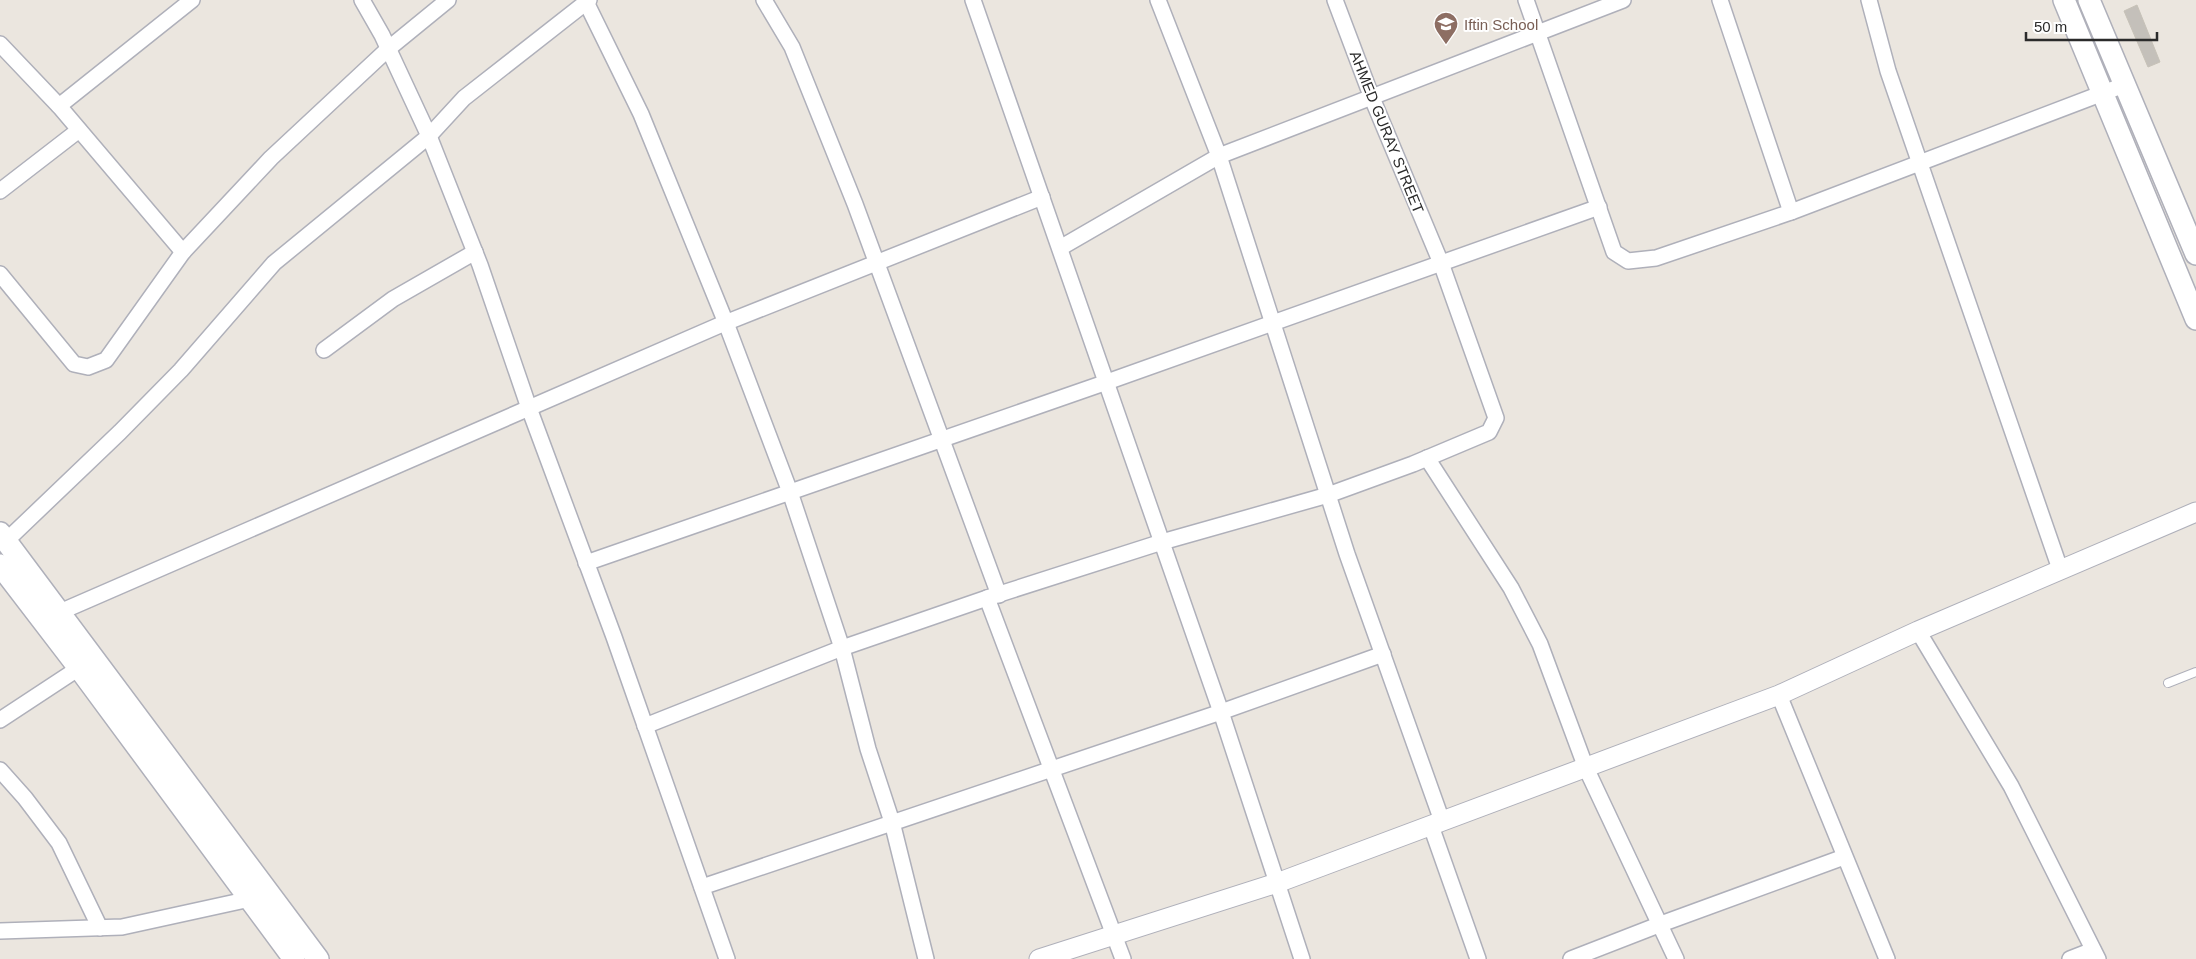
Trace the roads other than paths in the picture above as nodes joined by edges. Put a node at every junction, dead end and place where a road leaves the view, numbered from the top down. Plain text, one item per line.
1 (192, 0) edge
2 (362, 0) edge
3 (448, 0) edge
4 (764, 0) edge
5 (973, 0) edge
6 (1158, 0) edge
7 (1335, 0) edge
8 (1526, 0) edge
9 (1623, 0) edge
10 (1720, 0) edge
11 (1869, 0) edge
12 (2064, 0) edge
13 (2089, 0) edge
14 (587, 1) edge
15 (1538, 34) junction
16 (0, 44) edge
17 (388, 49) junction
18 (2124, 85) junction
19 (2102, 93) junction
20 (1372, 98) junction
21 (59, 106) junction
22 (79, 130) junction
23 (429, 136) junction
24 (1219, 156) junction
25 (1920, 163) junction
26 (0, 192) edge
27 (1042, 197) junction
28 (1599, 207) junction
29 (1791, 212) junction
30 (1060, 248) junction
31 (183, 252) junction
32 (475, 252) junction
33 (2196, 254) edge
34 (877, 262) junction
35 (1441, 263) junction
36 (0, 274) edge
37 (2196, 319) edge
38 (1273, 322) junction
39 (726, 323) junction
40 (324, 350) dead end
41 (1107, 382) junction
42 (529, 408) junction
43 (942, 439) junction
44 (1427, 458) junction
45 (790, 492) junction
46 (1328, 495) junction
47 (2196, 512) edge
48 (3, 537) edge
49 (1162, 542) junction
50 (586, 563) junction
51 (0, 565) edge
52 (2060, 569) junction
53 (993, 596) junction
54 (60, 612) junction
55 (1918, 631) junction
56 (842, 648) junction
57 (1383, 654) junction
58 (79, 668) junction
59 (2196, 672) edge
60 (2168, 683) dead end
61 (1779, 694) junction
62 (1221, 712) junction
63 (0, 720) edge
64 (645, 726) junction
65 (1050, 768) junction
66 (1586, 768) junction
67 (0, 770) edge
68 (892, 822) junction
69 (1436, 824) junction
70 (1844, 857) junction
71 (1277, 883) junction
72 (702, 887) junction
73 (250, 899) junction
74 (1661, 924) junction
75 (100, 928) junction
76 (0, 932) edge
77 (1115, 936) junction
78 (2096, 954) edge
79 (294, 959) edge
80 (318, 959) edge
81 (727, 959) edge
82 (926, 959) edge
83 (1039, 959) edge
84 (1123, 959) edge
85 (1302, 959) edge
86 (1478, 959) edge
87 (1571, 959) edge
88 (1676, 959) edge
89 (1887, 959) edge
90 (2070, 959) edge

1 - 21 street
2 - 17 street
3 - 17 street
4 - 34 street
5 - 27 street
6 - 24 street
7 - 20 street, AHMED GURAY STREET
8 - 15 street
9 - 15 street
10 - 29 street
11 - 25 street
12 - 19 main road
13 - 18 main road
14 - 23 street
14 - 39 street
15 - 20 street
15 - 28 street
16 - 21 street
17 - 23 street
17 - 31 street
18 - 19 street
18 - 33 main road
19 - 25 street
19 - 37 main road
20 - 24 street
20 - 35 street, AHMED GURAY STREET
21 - 22 street
22 - 26 street
22 - 31 street
23 - 32 street
23 - 48 street
24 - 30 street
24 - 38 street
25 - 29 street
25 - 52 street
27 - 30 street
27 - 34 street
28 - 29 street
28 - 35 street
30 - 41 street
31 - 36 street
32 - 40 street
32 - 42 street
34 - 39 street
34 - 43 street
35 - 38 street
35 - 44 street, AHMED GURAY STREET
38 - 41 street
38 - 46 street
39 - 42 street
39 - 45 street
41 - 43 street
41 - 49 street
42 - 50 street
42 - 54 street
43 - 45 street
43 - 53 street
44 - 46 street, AHMED GURAY STREET
44 - 66 street
45 - 50 street
45 - 56 street
46 - 49 street, AHMED GURAY STREET
46 - 57 street
47 - 52 street
48 - 54 main road
49 - 53 street, AHMED GURAY STREET
49 - 62 street
50 - 64 street
51 - 58 main road
52 - 55 street
53 - 56 street, AHMED GURAY STREET
53 - 65 street
54 - 80 main road
55 - 61 street
55 - 78 street
56 - 64 street, AHMED GURAY STREET
56 - 68 street
57 - 62 street
57 - 69 street
58 - 63 street
58 - 73 main road
59 - 60 lane
61 - 66 street
61 - 70 street
62 - 65 street
62 - 71 street
64 - 72 street
65 - 68 street
65 - 77 street
66 - 69 street
66 - 74 street
67 - 75 street
68 - 72 street
68 - 82 street
69 - 71 street
69 - 86 street
70 - 74 street
70 - 89 street
71 - 77 street
71 - 85 street
72 - 81 street
73 - 75 street
73 - 79 main road
74 - 87 street
74 - 88 street
75 - 76 street
77 - 83 street
77 - 84 street
78 - 90 street

